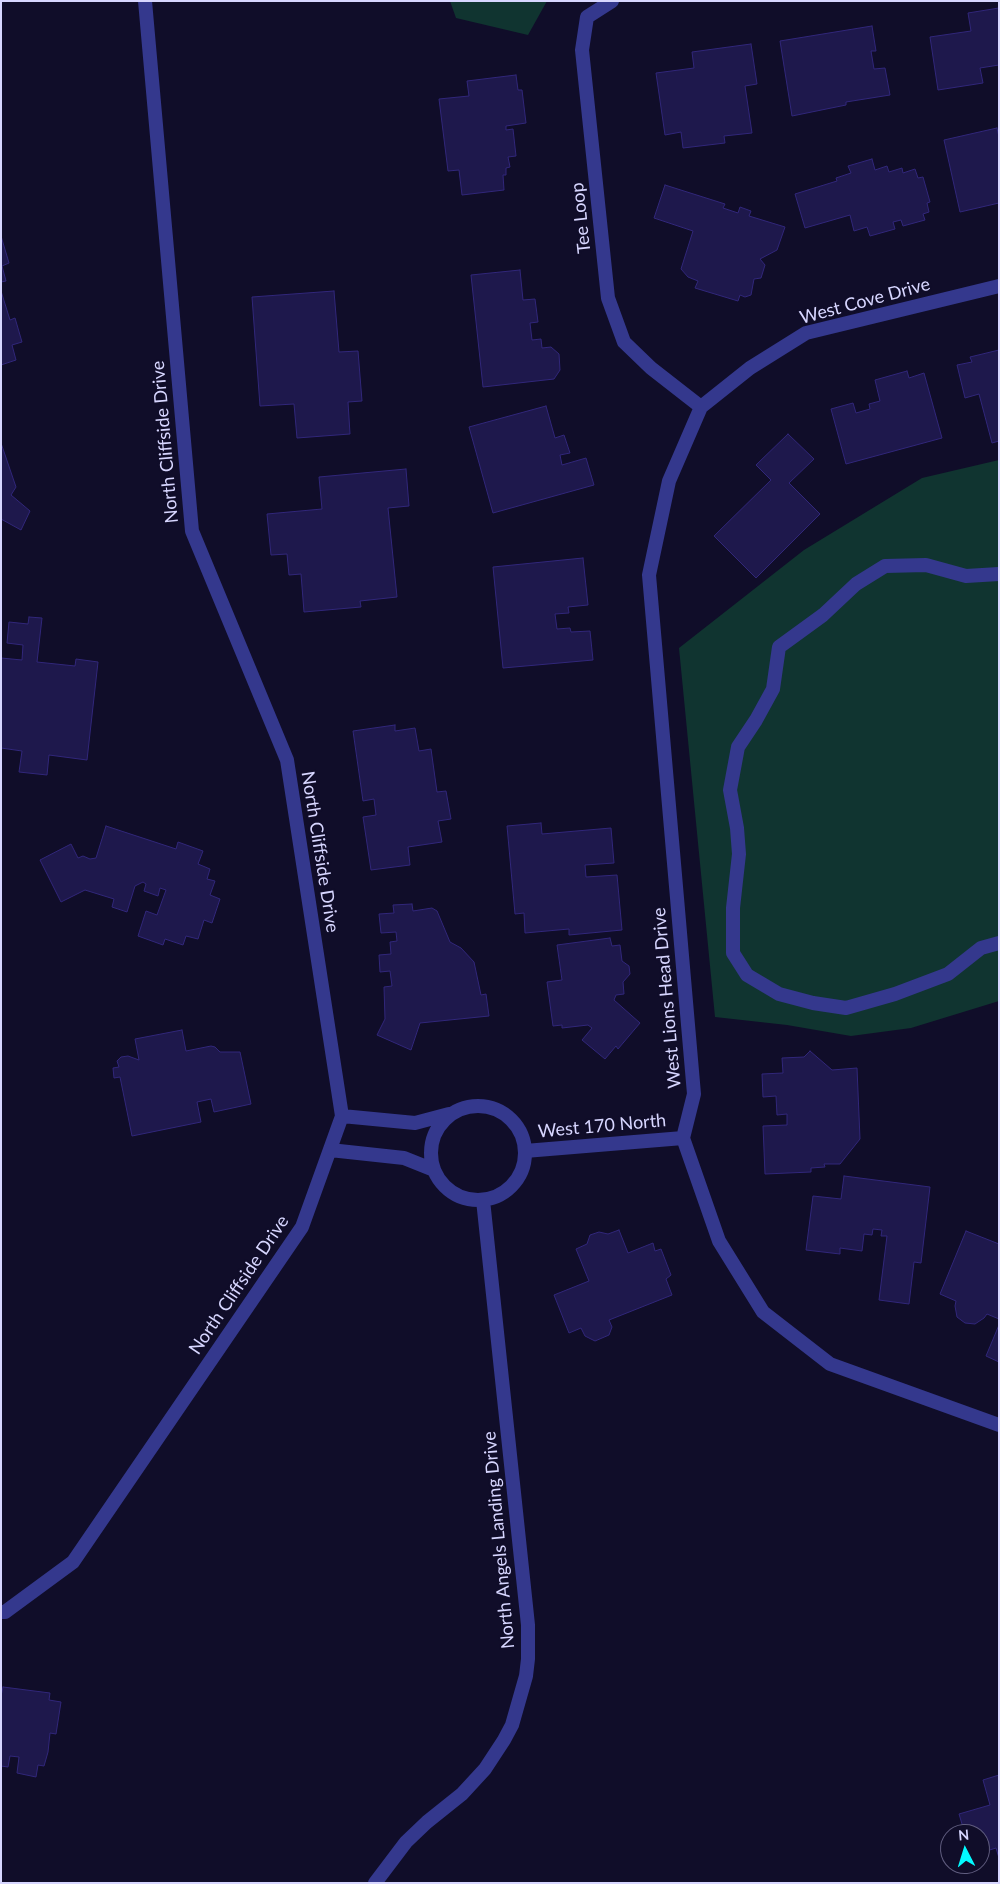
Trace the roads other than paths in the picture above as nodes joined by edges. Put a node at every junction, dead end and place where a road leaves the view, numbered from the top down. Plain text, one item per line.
1 (145, 1) edge
2 (612, 1) edge
3 (999, 286) edge
4 (701, 407) junction
5 (999, 574) edge
6 (999, 943) edge
7 (450, 1114) junction
8 (342, 1116) junction
9 (683, 1138) junction
10 (330, 1150) junction
11 (526, 1151) junction
12 (434, 1170) junction
13 (483, 1200) junction
14 (999, 1425) edge
15 (1, 1612) edge
16 (374, 1883) edge

1 - 8 street, North Cliffside Drive
2 - 4 street, Tee Loop
3 - 4 street, West Cove Drive
4 - 9 street, West Lions Head Drive
5 - 6 street
7 - 8 street
7 - 11 street
7 - 12 street
8 - 10 street, North Cliffside Drive
9 - 11 street, West 170 North
9 - 14 street
10 - 12 street
10 - 15 street, North Cliffside Drive
11 - 13 street
12 - 13 street
13 - 16 street, North Angels Landing Drive

